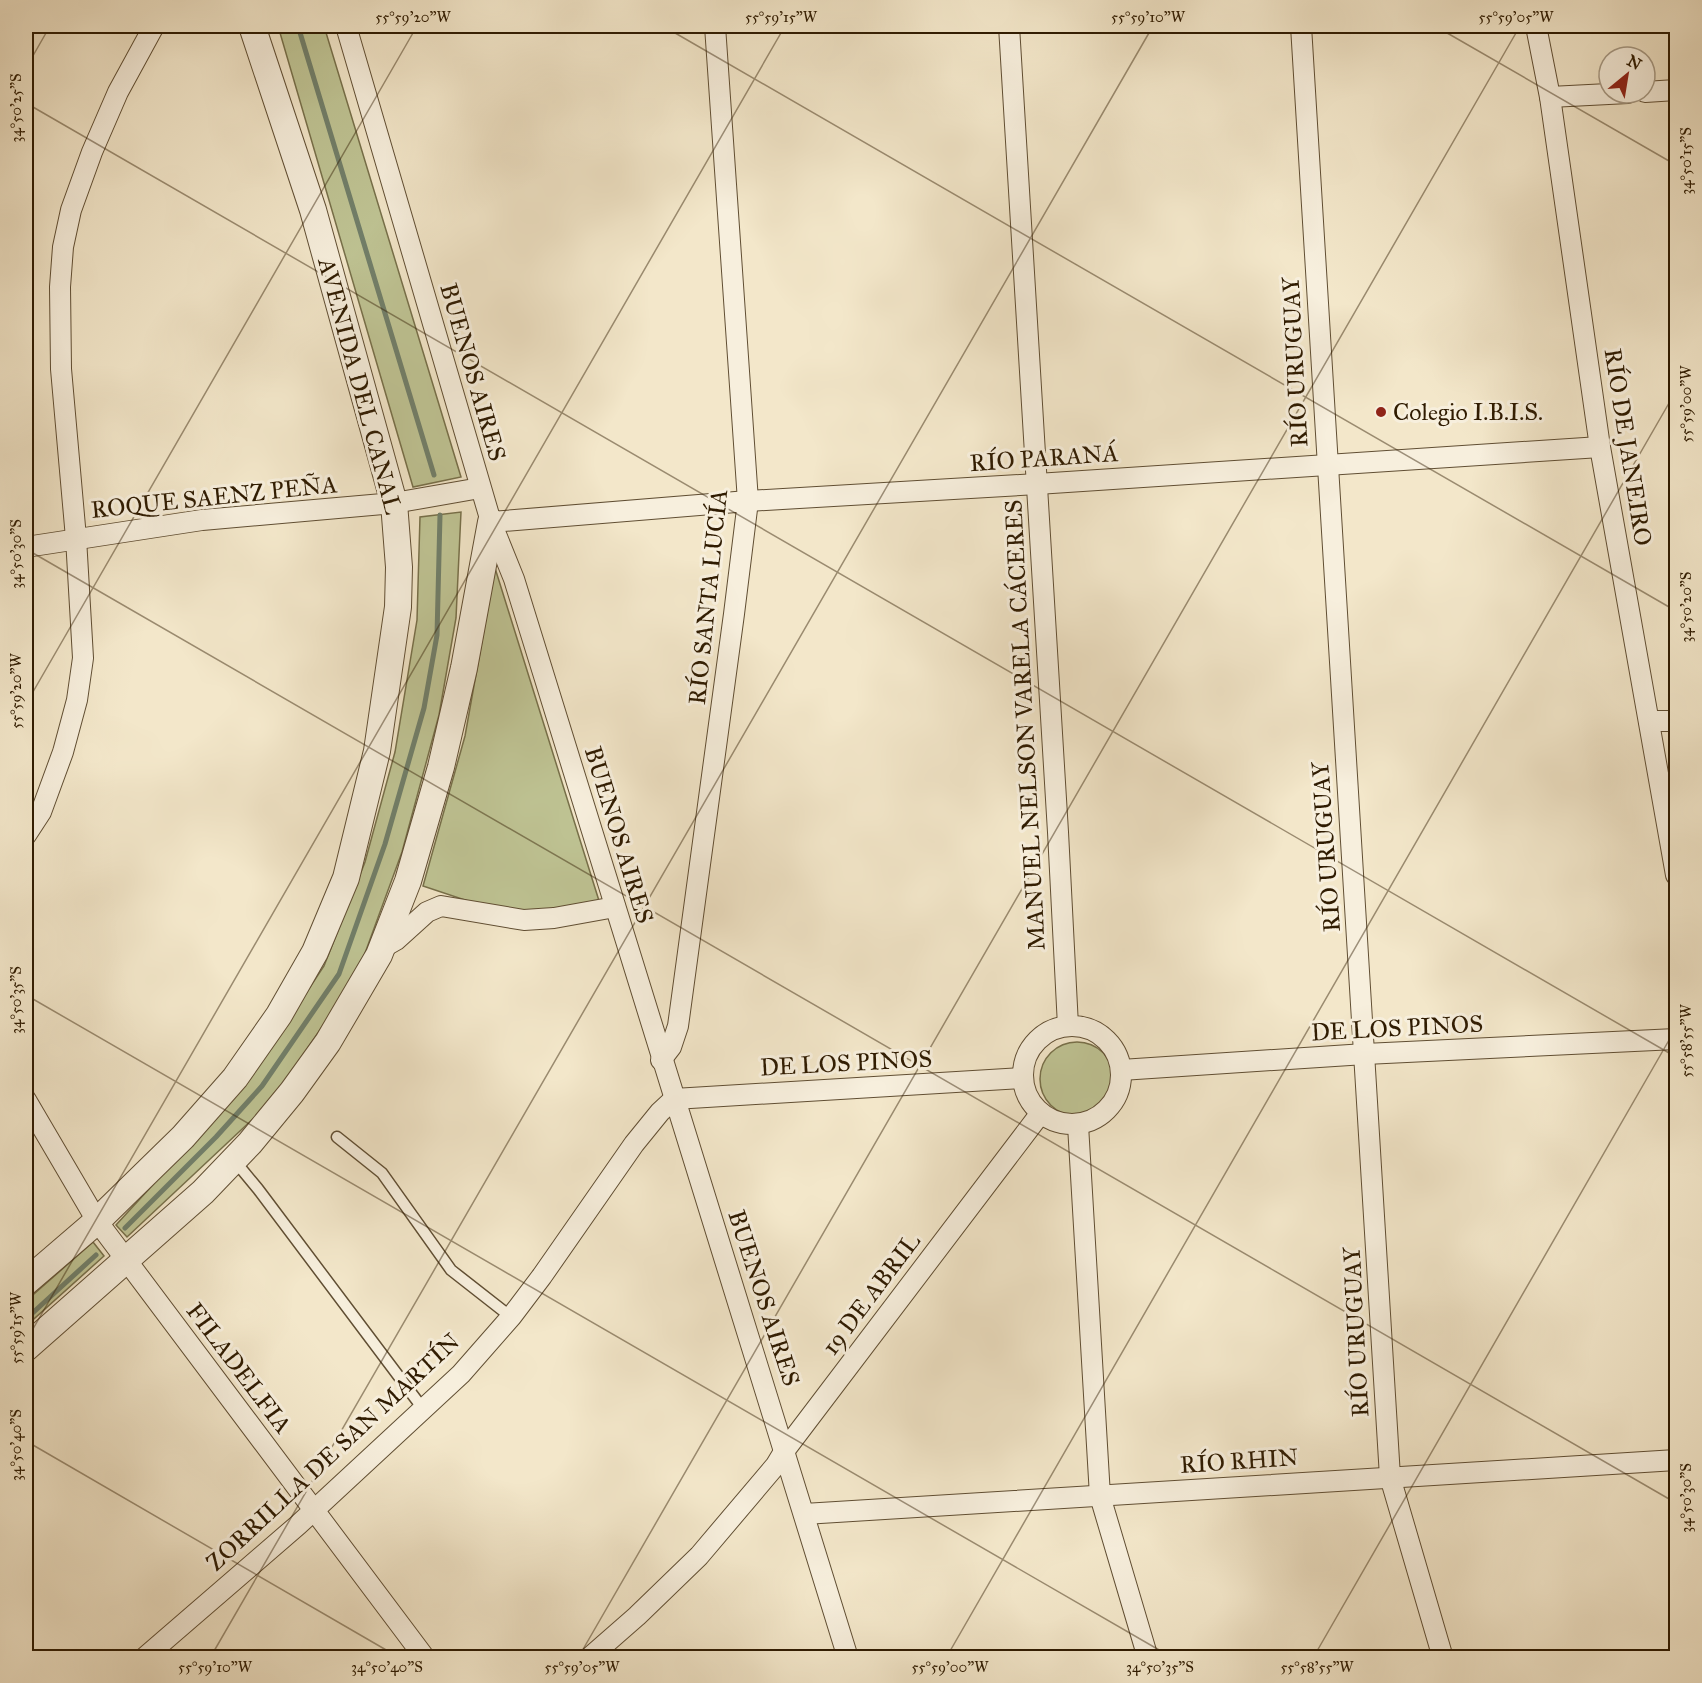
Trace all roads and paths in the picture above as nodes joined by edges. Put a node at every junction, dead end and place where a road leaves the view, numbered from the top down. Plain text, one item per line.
1 (154, 26) edge
2 (252, 26) edge
3 (346, 26) edge
4 (714, 26) edge
5 (1009, 26) edge
6 (1301, 26) edge
7 (1536, 26) edge
8 (1677, 90) edge
9 (1657, 91) edge
10 (1597, 95) edge
11 (1550, 97) junction
12 (1600, 447) junction
13 (1327, 465) junction
14 (1037, 484) junction
15 (480, 488) junction
16 (748, 501) junction
17 (394, 503) junction
18 (491, 522) junction
19 (76, 538) junction
20 (26, 547) edge
21 (1649, 721) junction
22 (1677, 721) edge
23 (26, 835) edge
24 (1677, 874) edge
25 (615, 908) junction
26 (382, 948) junction
27 (1068, 1026) junction
28 (1677, 1039) edge
29 (1365, 1054) junction
30 (662, 1059) junction
31 (1121, 1070) junction
32 (1022, 1078) junction
33 (674, 1099) junction
34 (26, 1100) edge
35 (1040, 1113) junction
36 (1078, 1125) junction
37 (337, 1137) dead end
38 (234, 1160) junction
39 (97, 1221) junction
40 (126, 1259) junction
41 (26, 1282) edge
42 (511, 1317) junction
43 (26, 1348) edge
44 (424, 1410) junction
45 (785, 1449) junction
46 (1677, 1460) edge
47 (1390, 1477) junction
48 (1100, 1496) junction
49 (314, 1510) junction
50 (804, 1514) junction
51 (144, 1658) edge
52 (425, 1658) edge
53 (589, 1658) edge
54 (848, 1658) edge
55 (1148, 1658) edge
56 (1443, 1658) edge

1 - 19 street
2 - 17 street, AVENIDA DEL CANAL
3 - 15 street, BUENOS AIRES
4 - 16 street, RÍO SANTA LUCÍA
5 - 14 street, MANUEL NELSON VARELA CÁCERES
6 - 13 street, RÍO URUGUAY
7 - 11 street, RÍO DE JANEIRO
8 - 9 street
10 - 11 street
11 - 12 street, RÍO DE JANEIRO
12 - 13 street, RÍO PARANÁ
12 - 21 street, RÍO DE JANEIRO
13 - 14 street, RÍO PARANÁ
13 - 29 street, RÍO URUGUAY
14 - 16 street, RÍO PARANÁ
14 - 27 street, MANUEL NELSON VARELA CÁCERES
15 - 17 street, ROQUE SAENZ PEÑA
15 - 18 street, BUENOS AIRES
16 - 18 street, RÍO PARANÁ
16 - 30 street, RÍO SANTA LUCÍA
17 - 19 street, ROQUE SAENZ PEÑA
17 - 39 street, AVENIDA DEL CANAL
18 - 25 street, BUENOS AIRES
18 - 26 street
19 - 20 street, ROQUE SAENZ PEÑA
19 - 23 street
21 - 22 street
21 - 24 street, RÍO DE JANEIRO
25 - 26 street
25 - 30 street, BUENOS AIRES
26 - 38 street
27 - 31 street
27 - 32 street
28 - 29 street, DE LOS PINOS
29 - 31 street, DE LOS PINOS
29 - 47 street, RÍO URUGUAY
30 - 33 street, BUENOS AIRES
31 - 36 street
32 - 33 street, DE LOS PINOS
32 - 35 street
33 - 42 street, ZORRILLA DE SAN MARTÍN
33 - 45 street, BUENOS AIRES
34 - 39 street, FILADELFIA
35 - 36 street
35 - 45 street, 19 DE ABRIL
36 - 48 street
37 - 42 lane
38 - 40 street
38 - 44 lane
39 - 40 street, FILADELFIA
39 - 41 street, AVENIDA DEL CANAL
40 - 43 street
40 - 49 street, FILADELFIA
42 - 44 street, ZORRILLA DE SAN MARTÍN
44 - 49 street, ZORRILLA DE SAN MARTÍN
45 - 50 street, BUENOS AIRES
45 - 53 street, 19 DE ABRIL
46 - 47 street, RÍO RHIN
47 - 48 street, RÍO RHIN
47 - 56 street, RÍO URUGUAY
48 - 50 street, RÍO RHIN
48 - 55 street
49 - 51 street, ZORRILLA DE SAN MARTÍN
49 - 52 street, FILADELFIA
50 - 54 street, BUENOS AIRES

